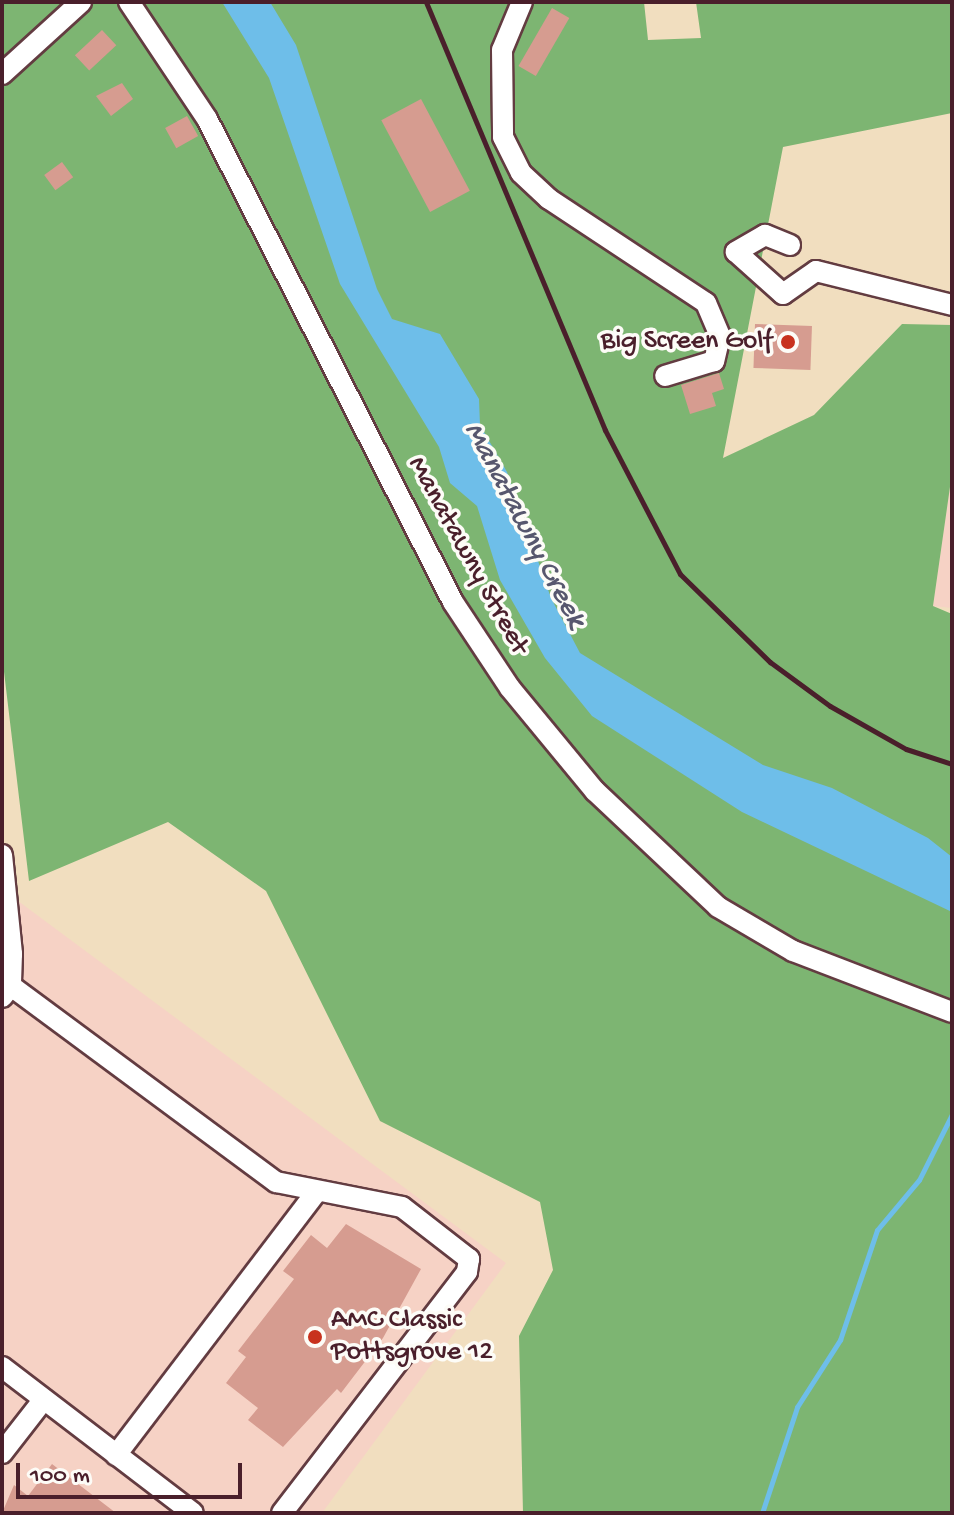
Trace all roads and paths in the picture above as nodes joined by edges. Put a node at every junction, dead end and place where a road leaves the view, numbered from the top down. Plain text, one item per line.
1 (81, 2) edge
2 (129, 2) edge
3 (522, 2) edge
4 (2, 74) edge
5 (790, 245) dead end
6 (952, 305) edge
7 (665, 376) dead end
8 (2, 855) edge
9 (7, 991) edge
10 (952, 1012) edge
11 (315, 1194) junction
12 (2, 1367) edge
13 (44, 1399) junction
14 (2, 1453) edge
15 (116, 1455) junction
16 (193, 1513) edge
17 (282, 1513) edge

1 - 4 street
2 - 10 street, Manatawny Street
3 - 7 street
5 - 6 street
8 - 9 street
9 - 11 street
11 - 15 street
11 - 17 street
12 - 13 street
13 - 14 street
13 - 15 street
15 - 16 street

